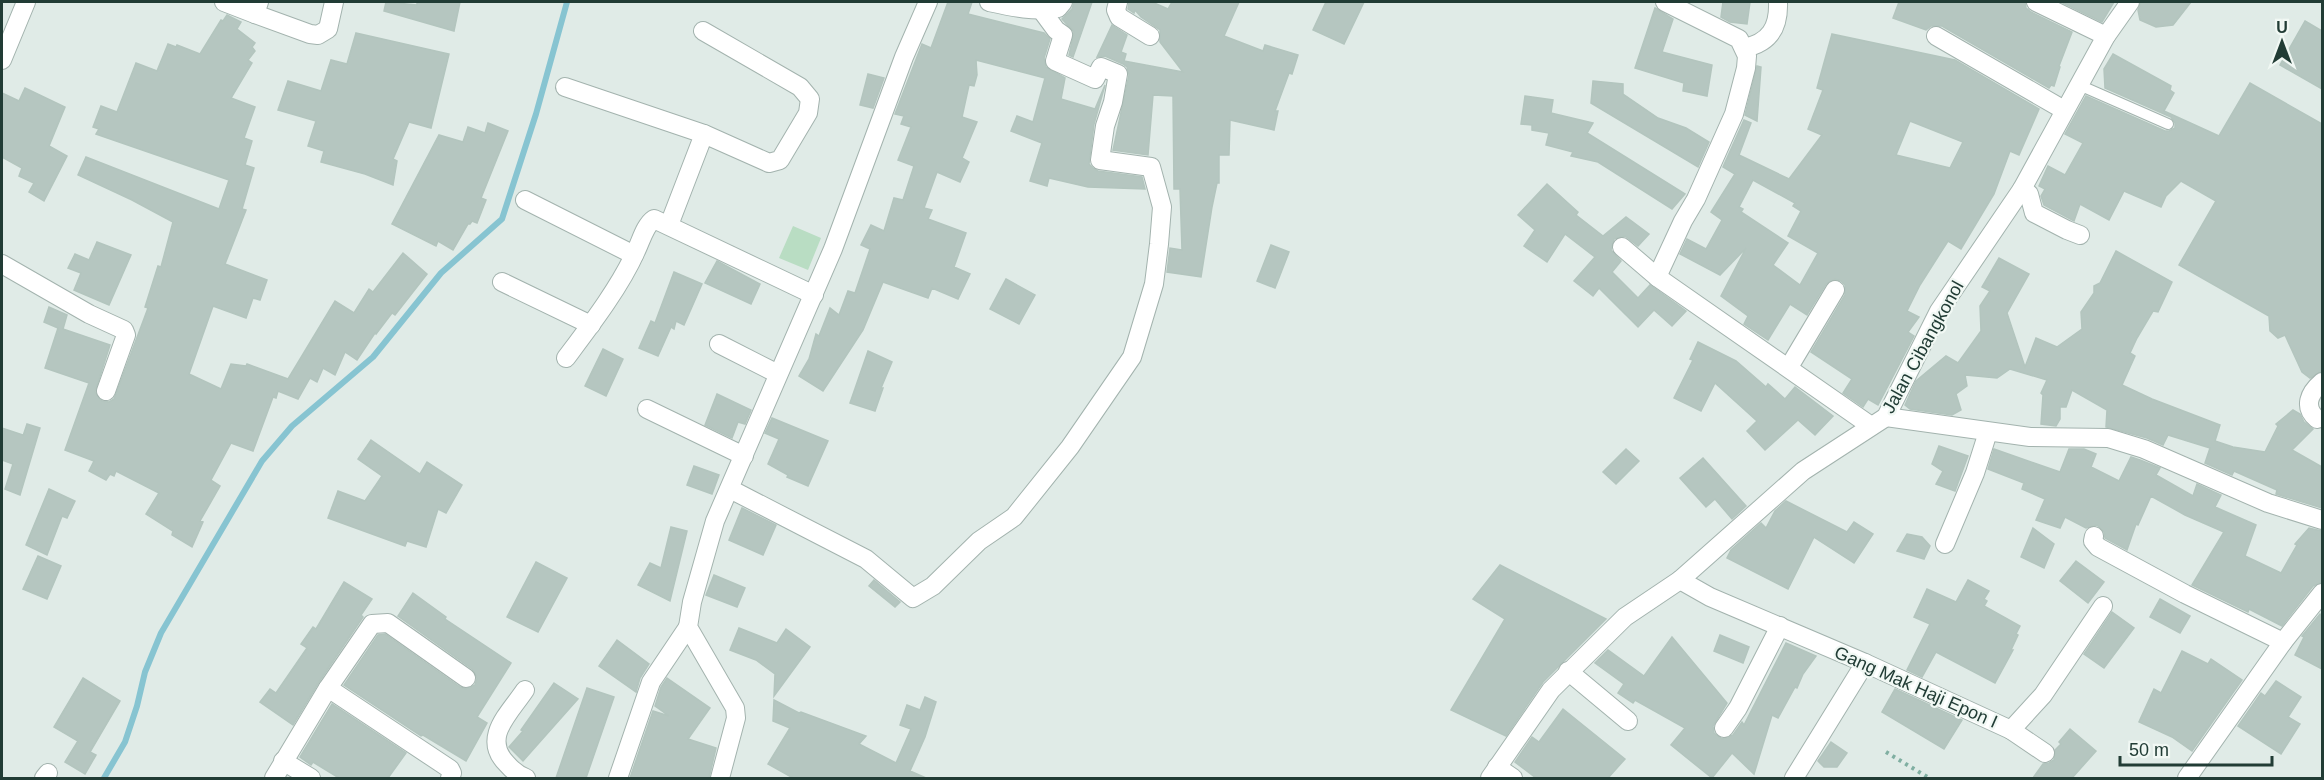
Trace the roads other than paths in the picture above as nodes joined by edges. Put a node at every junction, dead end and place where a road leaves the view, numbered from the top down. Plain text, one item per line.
1 (26, 2) edge
2 (224, 2) edge
3 (334, 2) edge
4 (928, 2) edge
5 (988, 2) edge
6 (1063, 2) edge
7 (1118, 2) edge
8 (1665, 2) edge
9 (1778, 2) edge
10 (2036, 2) edge
11 (2130, 2) edge
12 (257, 8) edge
13 (1042, 11) junction
14 (703, 31) dead end
15 (1150, 36) dead end
16 (1936, 36) dead end
17 (2106, 36) junction
18 (1744, 48) junction
19 (2, 60) edge
20 (2079, 85) junction
21 (565, 87) dead end
22 (2064, 110) junction
23 (2168, 124) dead end
24 (704, 134) junction
25 (2022, 189) junction
26 (525, 200) dead end
27 (669, 225) junction
28 (2080, 235) dead end
29 (1622, 247) dead end
30 (634, 255) junction
31 (2, 264) edge
32 (1657, 277) junction
33 (502, 282) dead end
34 (1835, 290) dead end
35 (814, 295) junction
36 (591, 325) junction
37 (718, 344) dead end
38 (566, 358) dead end
39 (1789, 367) junction
40 (778, 374) junction
41 (2322, 382) edge
42 (106, 391) dead end
43 (647, 409) dead end
44 (2318, 419) dead end
45 (1879, 421) junction
46 (1988, 432) junction
47 (744, 456) junction
48 (730, 489) junction
49 (2322, 520) edge
50 (2094, 536) dead end
51 (1945, 544) dead end
52 (1680, 580) junction
53 (2322, 593) edge
54 (2103, 606) dead end
55 (1780, 626) junction
56 (688, 627) junction
57 (2283, 642) junction
58 (1866, 663) junction
59 (1568, 671) junction
60 (465, 678) dead end
61 (328, 688) junction
62 (525, 690) dead end
63 (1628, 721) dead end
64 (1724, 728) dead end
65 (2011, 730) junction
66 (2045, 753) dead end
67 (283, 761) junction
68 (1493, 773) edge
69 (274, 778) edge
70 (311, 778) edge
71 (450, 778) edge
72 (520, 778) edge
73 (618, 778) edge
74 (720, 778) edge
75 (1513, 778) edge
76 (1794, 778) edge
77 (2187, 778) edge

1 - 19 street
2 - 12 street
3 - 12 street
4 - 35 street
5 - 13 street
6 - 13 street
7 - 15 street
8 - 18 street
9 - 18 street
10 - 17 street
11 - 17 street, Jalan Cibangkonol
13 - 48 street
14 - 24 street
16 - 22 street
17 - 20 street, Jalan Cibangkonol
18 - 32 street
20 - 22 street, Jalan Cibangkonol
20 - 23 lane
21 - 24 street
22 - 25 street, Jalan Cibangkonol
24 - 27 street
25 - 28 street
25 - 45 street, Jalan Cibangkonol
26 - 30 street
27 - 30 street
27 - 35 street
29 - 32 street
30 - 36 street
31 - 42 street
32 - 39 street
33 - 36 street
34 - 39 street
35 - 40 street
36 - 38 street
37 - 40 street
39 - 45 street
40 - 47 street
41 - 44 street
43 - 47 street
45 - 46 street
45 - 52 street, Jalan Cibangkonol
46 - 49 street
46 - 51 street
47 - 48 street
48 - 56 street
50 - 57 street
52 - 55 street, Gang Mak Haji Epon I
52 - 59 street, Jalan Cibangkonol
53 - 57 street
54 - 65 street, Gang Mak Haji Epon I
55 - 58 street, Gang Mak Haji Epon I
55 - 64 street
56 - 73 street
56 - 74 street
57 - 77 street
58 - 65 street, Gang Mak Haji Epon I
58 - 76 street
59 - 63 street
59 - 68 street, Jalan Cibangkonol
60 - 61 street
61 - 67 street
61 - 71 street
62 - 72 street
65 - 66 street
67 - 69 street
67 - 70 street
68 - 75 street

